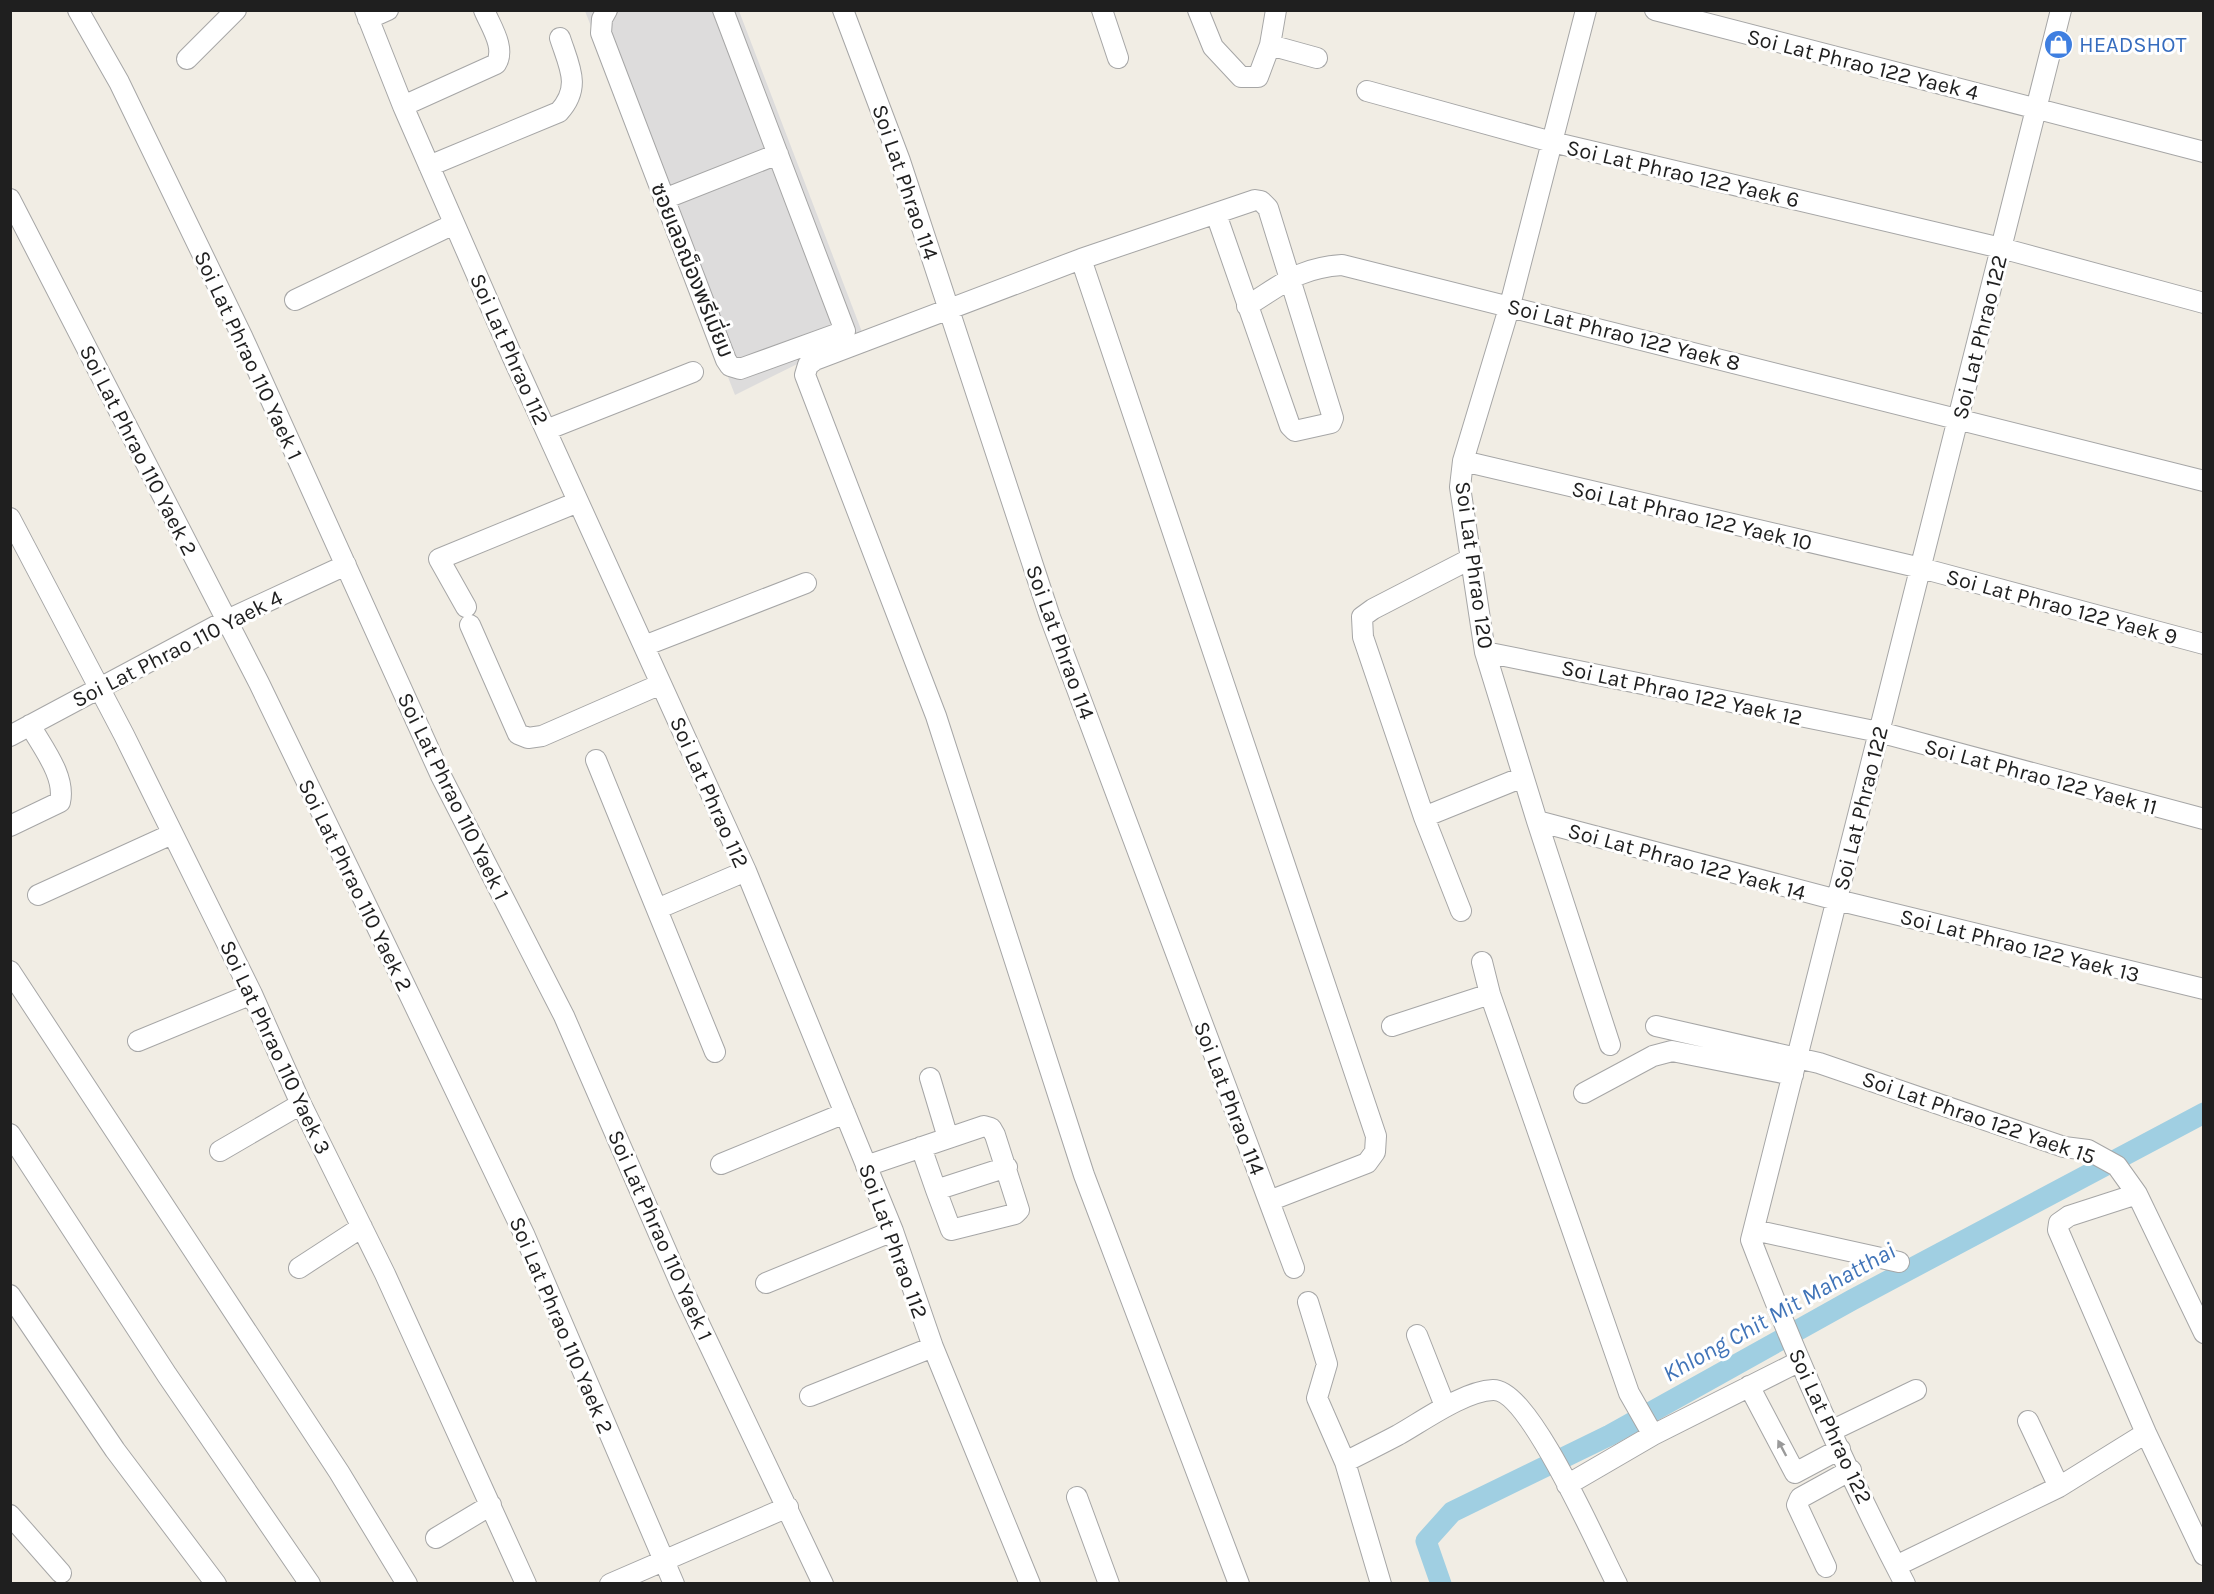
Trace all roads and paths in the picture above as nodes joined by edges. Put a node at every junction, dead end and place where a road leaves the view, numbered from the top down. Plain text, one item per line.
1 (78, 10) edge
2 (236, 10) edge
3 (388, 10) edge
4 (484, 10) edge
5 (607, 10) edge
6 (723, 10) edge
7 (843, 10) edge
8 (1102, 10) edge
9 (1198, 10) edge
10 (1276, 10) edge
11 (1586, 10) edge
12 (1655, 10) edge
13 (2061, 10) edge
14 (366, 15) edge
15 (560, 38) dead end
16 (1270, 45) junction
17 (1118, 58) dead end
18 (1317, 58) dead end
19 (187, 59) dead end
20 (1366, 91) dead end
21 (403, 106) junction
22 (2036, 109) junction
23 (1552, 142) junction
24 (2204, 152) edge
25 (778, 154) junction
26 (429, 166) junction
27 (10, 199) edge
28 (664, 199) junction
29 (1216, 214) junction
30 (454, 224) junction
31 (2001, 248) junction
32 (1081, 260) junction
33 (1289, 277) junction
34 (295, 300) dead end
35 (2204, 303) edge
36 (1509, 305) junction
37 (1247, 306) junction
38 (950, 308) junction
39 (848, 339) junction
40 (693, 372) dead end
41 (1958, 419) junction
42 (546, 430) junction
43 (1463, 461) junction
44 (2204, 481) edge
45 (578, 502) junction
46 (10, 518) edge
47 (1472, 558) junction
48 (346, 565) junction
49 (1921, 568) junction
50 (806, 583) dead end
51 (227, 620) junction
52 (2204, 644) edge
53 (644, 646) junction
54 (1485, 652) junction
55 (661, 684) junction
56 (98, 687) junction
57 (30, 726) junction
58 (1879, 732) junction
59 (10, 736) edge
60 (596, 760) dead end
61 (1523, 777) junction
62 (1424, 817) junction
63 (2204, 819) edge
64 (1537, 821) junction
65 (10, 826) edge
66 (172, 834) junction
67 (746, 871) junction
68 (38, 895) dead end
69 (1837, 900) junction
70 (657, 909) junction
71 (1461, 911) dead end
72 (1482, 962) dead end
73 (10, 971) edge
74 (2204, 989) edge
75 (252, 994) junction
76 (1490, 994) junction
77 (1392, 1026) dead end
78 (1656, 1026) dead end
79 (138, 1041) dead end
80 (1610, 1045) dead end
81 (715, 1052) dead end
82 (1795, 1066) junction
83 (930, 1078) dead end
84 (1584, 1093) dead end
85 (301, 1104) junction
86 (845, 1113) junction
87 (10, 1134) edge
88 (948, 1138) junction
89 (921, 1147) junction
90 (220, 1151) dead end
91 (721, 1164) dead end
92 (866, 1166) junction
93 (1007, 1167) junction
94 (936, 1190) junction
95 (2137, 1194) junction
96 (1269, 1201) junction
97 (362, 1227) junction
98 (1754, 1230) junction
99 (893, 1231) junction
100 (1899, 1262) dead end
101 (299, 1268) dead end
102 (1294, 1268) dead end
103 (766, 1283) dead end
104 (10, 1295) edge
105 (1308, 1302) dead end
106 (2204, 1333) edge
107 (1418, 1335) dead end
108 (933, 1347) junction
109 (1800, 1361) junction
110 (1749, 1386) junction
111 (1916, 1390) dead end
112 (810, 1396) dead end
113 (1445, 1406) junction
114 (2028, 1421) dead end
115 (1651, 1430) junction
116 (1831, 1431) junction
117 (2146, 1433) junction
118 (1840, 1449) junction
119 (1345, 1462) junction
120 (1851, 1470) junction
121 (1563, 1477) junction
122 (2059, 1487) junction
123 (1077, 1497) dead end
124 (491, 1505) junction
125 (788, 1507) junction
126 (10, 1515) edge
127 (436, 1538) dead end
128 (2204, 1555) edge
129 (666, 1562) junction
130 (1826, 1566) dead end
131 (1896, 1566) junction
132 (61, 1573) dead end
133 (216, 1584) edge
134 (310, 1584) edge
135 (407, 1584) edge
136 (526, 1584) edge
137 (610, 1584) edge
138 (674, 1584) edge
139 (823, 1584) edge
140 (1030, 1584) edge
141 (1109, 1584) edge
142 (1239, 1584) edge
143 (1381, 1584) edge
144 (1617, 1584) edge
145 (1905, 1584) edge

1 - 48 street, Soi Lat Phrao 110 Yaek 1
2 - 19 street
3 - 14 street
4 - 21 street
5 - 28 street, ซอยเลอฌ็องพรีเมี่ยม
6 - 25 street
7 - 38 street, Soi Lat Phrao 114
8 - 17 street
9 - 16 street
10 - 16 street
11 - 23 street, Soi Lat Phrao 120
12 - 22 street, Soi Lat Phrao 122 Yaek 4
13 - 22 street, Soi Lat Phrao 122
14 - 21 street, Soi Lat Phrao 112
15 - 26 street
16 - 18 street
20 - 23 street, Soi Lat Phrao 122 Yaek 6
21 - 26 street, Soi Lat Phrao 112
22 - 24 street, Soi Lat Phrao 122 Yaek 4
22 - 31 street, Soi Lat Phrao 122
23 - 31 street, Soi Lat Phrao 122 Yaek 6
23 - 36 street, Soi Lat Phrao 120
25 - 28 street
25 - 39 street
26 - 30 street, Soi Lat Phrao 112
27 - 51 street, Soi Lat Phrao 110 Yaek 2
28 - 39 street, ซอยเลอฌ็องพรีเมี่ยม
29 - 32 street
29 - 33 street
29 - 37 street
30 - 34 street
30 - 42 street, Soi Lat Phrao 112
31 - 35 street, Soi Lat Phrao 122 Yaek 6
31 - 41 street, Soi Lat Phrao 122
32 - 38 street
32 - 96 street
33 - 36 street, Soi Lat Phrao 122 Yaek 8
33 - 37 street, Soi Lat Phrao 122 Yaek 8
33 - 37 street
36 - 41 street, Soi Lat Phrao 122 Yaek 8
36 - 43 street, Soi Lat Phrao 120
38 - 39 street
38 - 96 street, Soi Lat Phrao 114
39 - 142 street
40 - 42 street
41 - 44 street, Soi Lat Phrao 122 Yaek 8
41 - 49 street, Soi Lat Phrao 122
42 - 45 street, Soi Lat Phrao 112
43 - 47 street, Soi Lat Phrao 120
43 - 49 street, Soi Lat Phrao 122 Yaek 10
45 - 53 street, Soi Lat Phrao 112
45 - 55 street
46 - 56 street, Soi Lat Phrao 110 Yaek 3
47 - 54 street, Soi Lat Phrao 120
47 - 62 street
48 - 51 street, Soi Lat Phrao 110 Yaek 4
48 - 125 street, Soi Lat Phrao 110 Yaek 1
49 - 52 street, Soi Lat Phrao 122 Yaek 9
49 - 58 street, Soi Lat Phrao 122
50 - 53 street
51 - 56 street, Soi Lat Phrao 110 Yaek 4
51 - 129 street, Soi Lat Phrao 110 Yaek 2
53 - 55 street, Soi Lat Phrao 112
54 - 58 street, Soi Lat Phrao 122 Yaek 12
54 - 61 street, Soi Lat Phrao 120
55 - 67 street, Soi Lat Phrao 112
56 - 57 street, Soi Lat Phrao 110 Yaek 4
56 - 66 street, Soi Lat Phrao 110 Yaek 3
57 - 59 street, Soi Lat Phrao 110 Yaek 4
57 - 65 street
58 - 63 street, Soi Lat Phrao 122 Yaek 11
58 - 69 street, Soi Lat Phrao 122
60 - 70 street
61 - 62 street
61 - 64 street, Soi Lat Phrao 120
62 - 71 street
64 - 69 street, Soi Lat Phrao 122 Yaek 14
64 - 80 street, Soi Lat Phrao 120
66 - 68 street
66 - 75 street, Soi Lat Phrao 110 Yaek 3
67 - 70 street
67 - 86 street, Soi Lat Phrao 112
69 - 74 street, Soi Lat Phrao 122 Yaek 13
69 - 82 street, Soi Lat Phrao 122
70 - 81 street
72 - 76 street
73 - 135 street
75 - 79 street
75 - 85 street, Soi Lat Phrao 110 Yaek 3
76 - 77 street
76 - 115 street
78 - 82 street
82 - 84 street
82 - 95 street, Soi Lat Phrao 122 Yaek 15
82 - 98 street, Soi Lat Phrao 122
83 - 88 street
85 - 90 street
85 - 97 street, Soi Lat Phrao 110 Yaek 3
86 - 91 street
86 - 92 street, Soi Lat Phrao 112
87 - 134 street
88 - 89 street
88 - 93 street
89 - 92 street
89 - 94 street
92 - 99 street, Soi Lat Phrao 112
93 - 94 street
93 - 94 street
95 - 106 street, Soi Lat Phrao 122 Yaek 15
95 - 117 street
96 - 102 street, Soi Lat Phrao 114
97 - 101 street
97 - 124 street, Soi Lat Phrao 110 Yaek 3
98 - 100 street
98 - 109 street, Soi Lat Phrao 122
99 - 103 street
99 - 108 street, Soi Lat Phrao 112
104 - 133 street
105 - 119 street
107 - 113 street
108 - 112 street
108 - 140 street, Soi Lat Phrao 112
109 - 110 street
109 - 116 street, Soi Lat Phrao 122
110 - 115 street
118 -> 110 street
111 - 116 street
113 - 119 street
113 - 121 street
114 - 122 street
115 - 121 street
116 - 118 street, Soi Lat Phrao 122
117 - 122 street
117 - 128 street
118 - 120 street, Soi Lat Phrao 122
119 - 143 street
120 - 130 street
120 - 131 street, Soi Lat Phrao 122
121 - 144 street
122 - 131 street
123 - 141 street
124 - 127 street
124 - 136 street, Soi Lat Phrao 110 Yaek 3
125 - 129 street
125 - 139 street, Soi Lat Phrao 110 Yaek 1
126 - 132 street
129 - 137 street
129 - 138 street, Soi Lat Phrao 110 Yaek 2
131 - 145 street, Soi Lat Phrao 122

